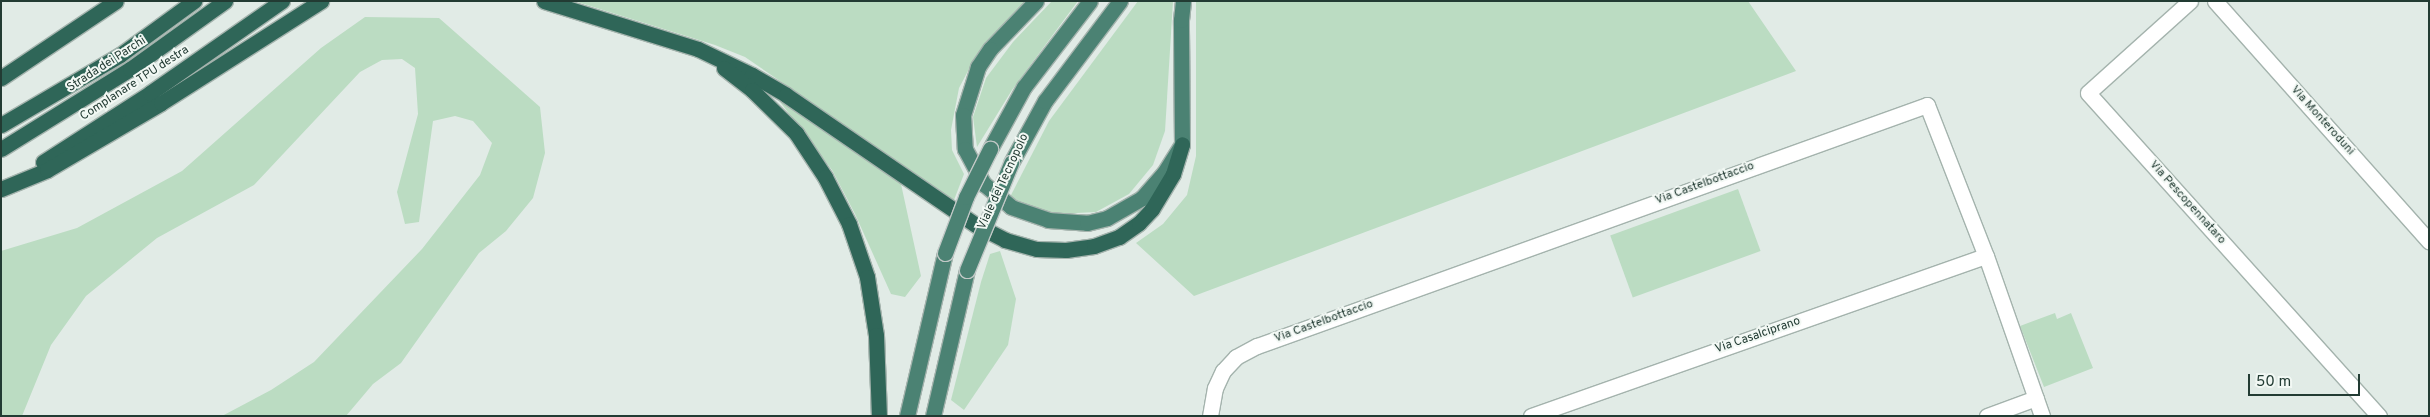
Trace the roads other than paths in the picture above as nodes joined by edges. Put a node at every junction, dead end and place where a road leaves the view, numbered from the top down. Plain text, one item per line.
1 (116, 1) edge
2 (127, 1) edge
3 (194, 1) edge
4 (225, 1) edge
5 (282, 1) edge
6 (321, 1) edge
7 (544, 1) edge
8 (1036, 1) edge
9 (1090, 1) edge
10 (1120, 1) edge
11 (1184, 1) edge
12 (2190, 1) edge
13 (2215, 1) edge
14 (46, 50) junction
15 (698, 50) junction
16 (1, 78) edge
17 (1, 125) edge
18 (1182, 144) junction
19 (1, 148) edge
20 (1, 189) edge
21 (2429, 241) edge
22 (1986, 256) junction
23 (2036, 398) junction
24 (880, 416) edge
25 (907, 416) edge
26 (933, 416) edge
27 (1210, 416) edge
28 (1531, 416) edge
29 (1987, 416) edge
30 (2042, 416) edge
31 (2379, 416) edge

1 - 14 highway
2 - 14 highway
3 - 17 highway, Strada dei Parchi
4 - 19 highway, Strada dei Parchi
5 - 20 highway, Complanare TPU destra
6 - 20 highway
7 - 15 highway
8 - 18 highway
9 - 25 highway, Viale del Tecnopolo, bridge
10 - 26 highway, Viale del Tecnopolo, bridge
11 - 18 highway
12 - 31 street, Via Pescopennataro
13 - 21 street, Via Monteroduni
14 - 16 highway
15 - 18 highway
15 - 24 highway
22 - 23 street, Via Castelbottaccio
22 - 27 street, Via Castelbottaccio
22 - 28 street, Via Casalciprano
23 - 29 street
23 - 30 street, Via Castelbottaccio

